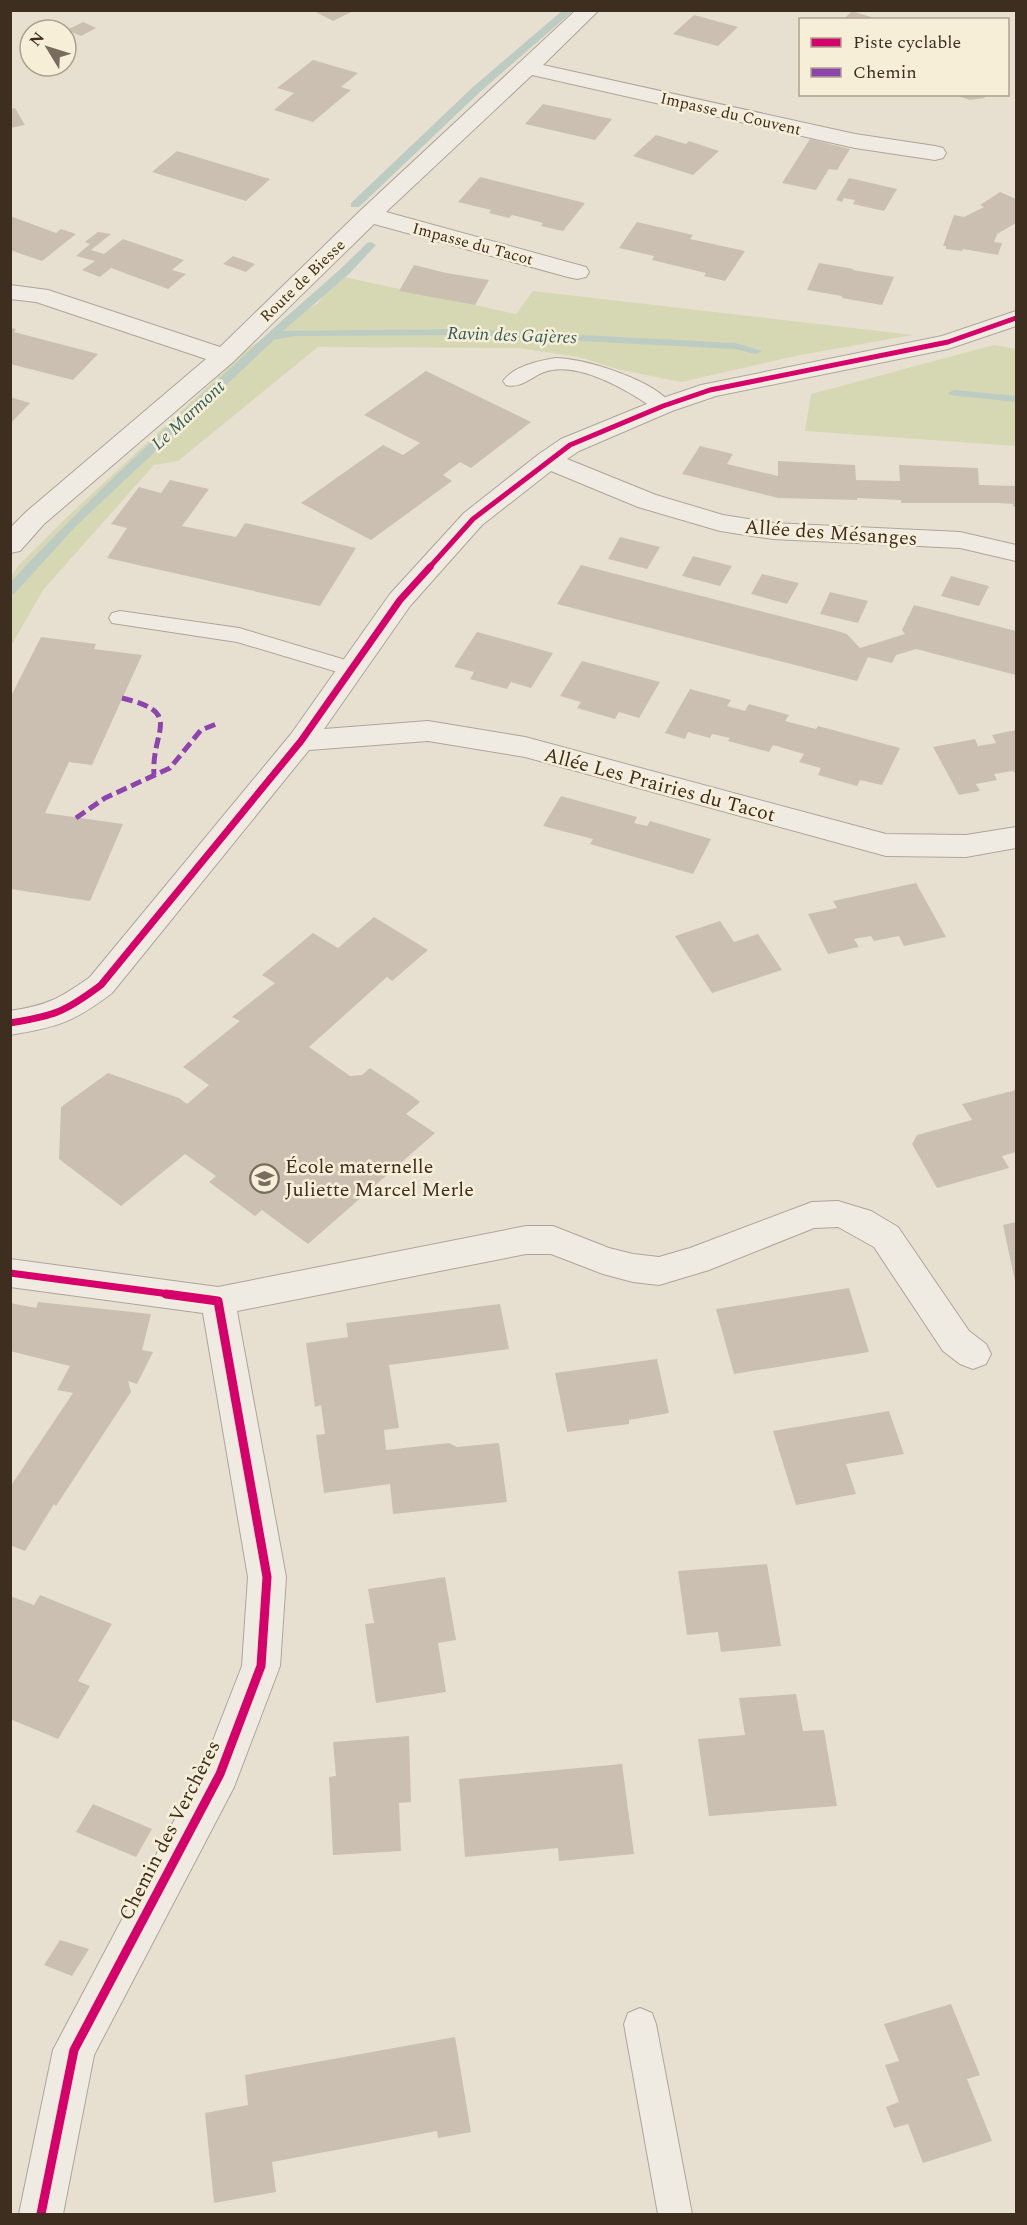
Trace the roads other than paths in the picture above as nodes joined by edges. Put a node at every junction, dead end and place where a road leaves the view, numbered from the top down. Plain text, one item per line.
1 (589, 10) edge
2 (528, 68) junction
3 (935, 153) dead end
4 (369, 215) junction
5 (577, 272) dead end
6 (10, 292) edge
7 (1017, 318) edge
8 (224, 357) junction
9 (513, 381) dead end
10 (663, 406) junction
11 (548, 460) junction
12 (10, 545) edge
13 (1017, 553) edge
14 (120, 618) dead end
15 (351, 669) junction
16 (301, 741) junction
17 (1017, 838) edge
18 (10, 1023) edge
19 (10, 1273) edge
20 (218, 1301) junction
21 (973, 1354) dead end
22 (640, 2024) dead end
23 (41, 2214) edge
24 (675, 2214) edge

1 - 2 street, Route de Biesse
2 - 3 street, Impasse du Couvent
2 - 4 street, Route de Biesse
4 - 5 street, Impasse du Tacot
4 - 8 street, Route de Biesse
6 - 8 street
7 - 10 street
8 - 12 street, Route de Biesse
9 - 10 lane
10 - 11 street
11 - 13 street, Allée des Mésanges
11 - 15 street
14 - 15 lane
15 - 16 street
16 - 17 street, Allée Les Prairies du Tacot
16 - 18 street
19 - 20 street
20 - 21 street
20 - 23 street, Chemin des Verchères
22 - 24 lane

